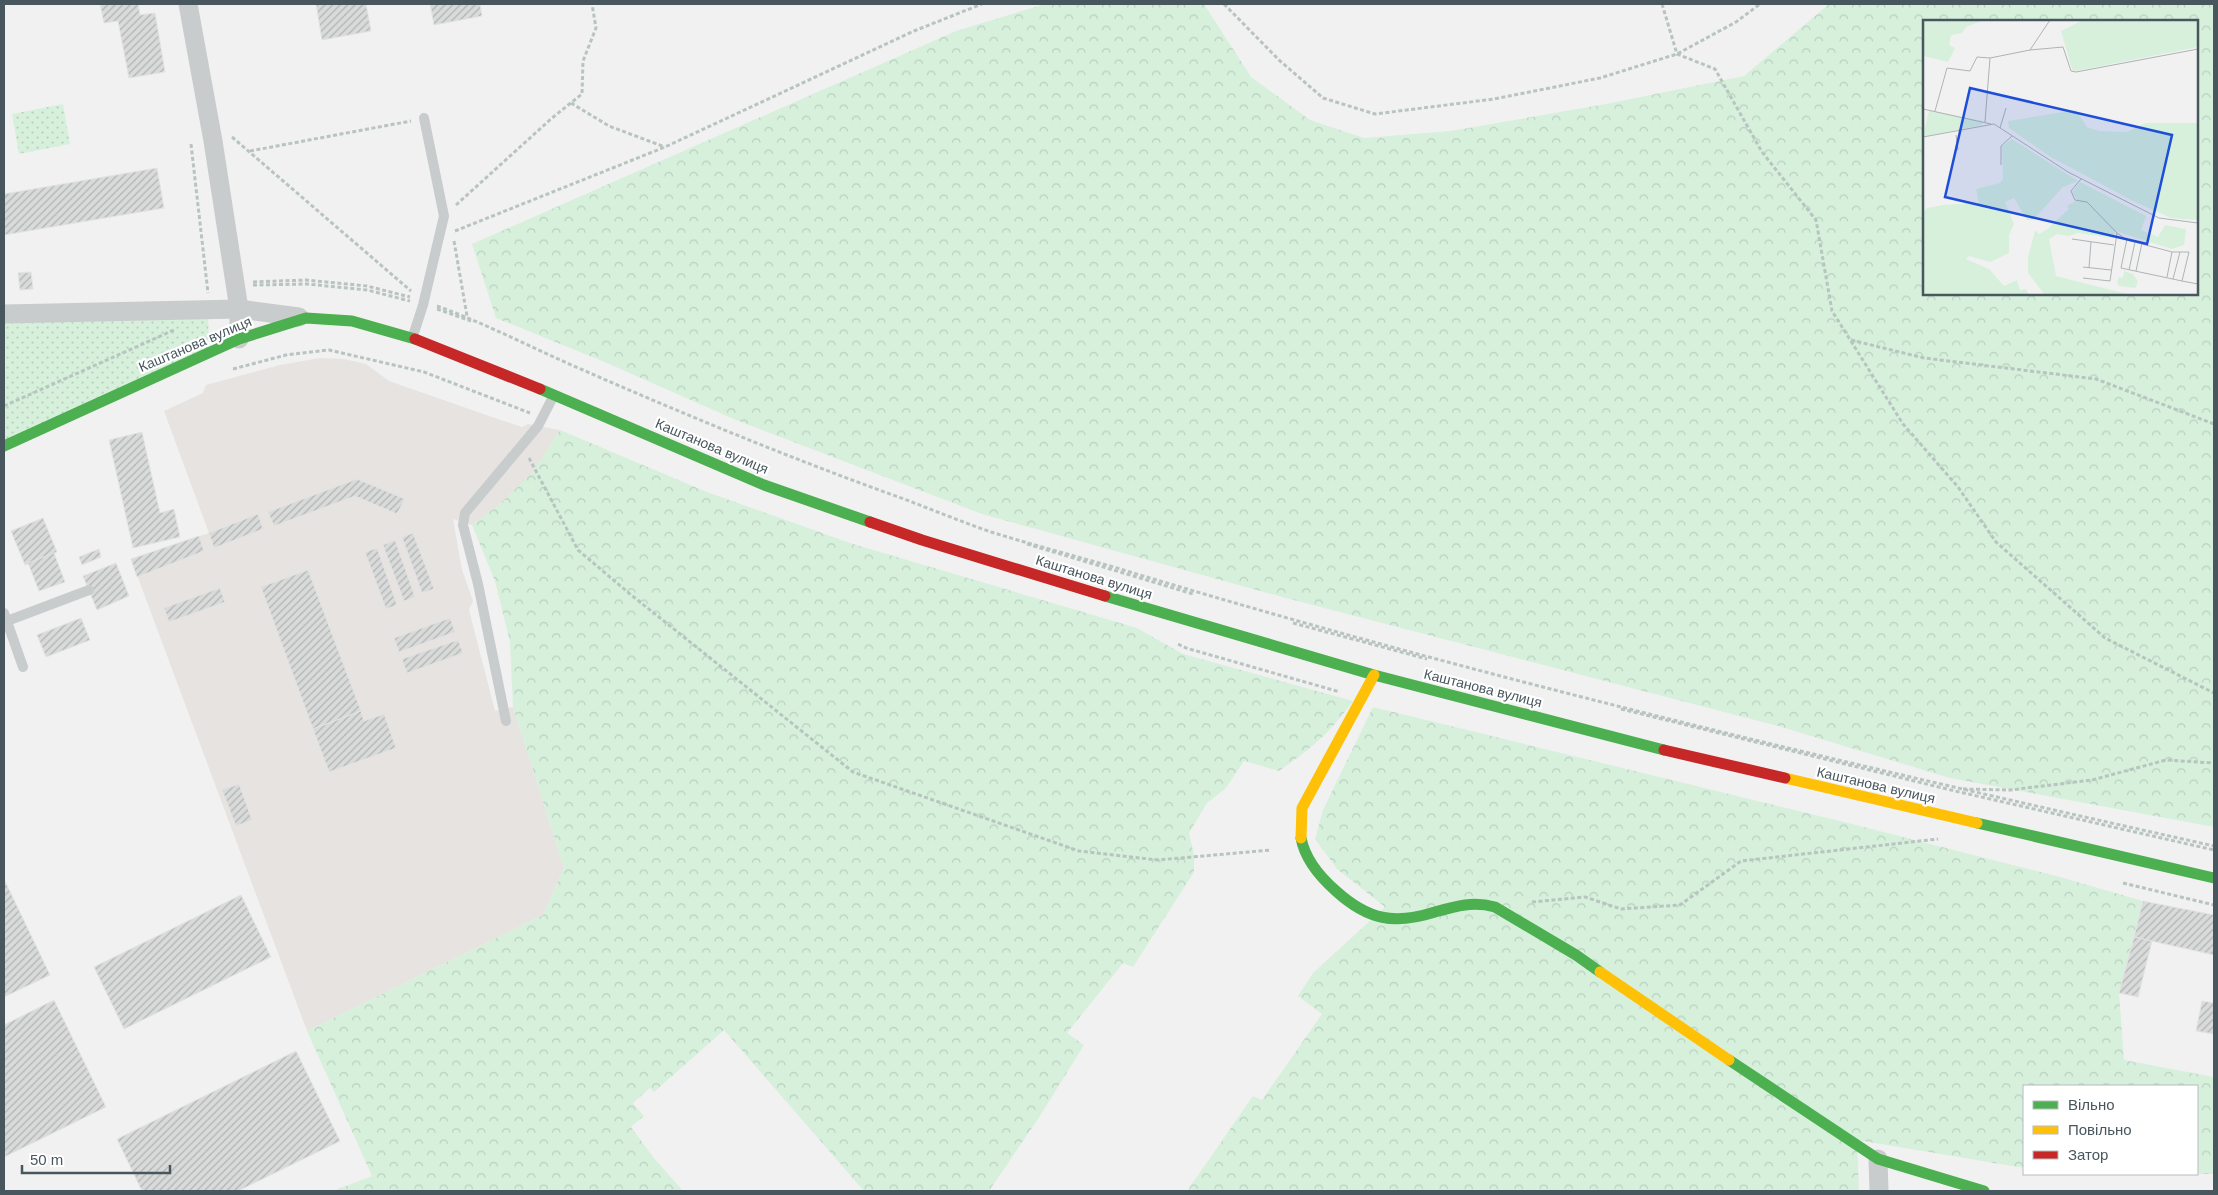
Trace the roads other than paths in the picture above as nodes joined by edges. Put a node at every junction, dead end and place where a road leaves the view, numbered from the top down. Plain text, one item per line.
1 (188, 4) edge
2 (424, 118) road end
3 (239, 309) junction
4 (4, 314) edge
5 (306, 318) junction
6 (412, 338) junction
7 (239, 339) junction
8 (554, 396) junction
9 (4, 446) edge
10 (89, 590) dead end
11 (5, 617) edge
12 (23, 666) dead end
13 (1374, 675) junction
14 (506, 721) dead end
15 (2214, 878) edge
16 (1878, 1159) junction
17 (1879, 1191) edge
18 (1984, 1191) edge

1 - 3 street
2 - 6 lane
3 - 4 street
3 - 5 street
3 - 7 street
5 - 6 main road, Каштанова вулиця
5 - 7 main road, Каштанова вулиця
6 - 8 main road, Каштанова вулиця
7 - 9 main road, Каштанова вулиця
8 - 13 main road, Каштанова вулиця
8 - 14 lane
10 - 11 lane
11 - 12 lane
13 - 15 main road, Каштанова вулиця
13 - 16 main road
16 - 17 street
16 - 18 main road

